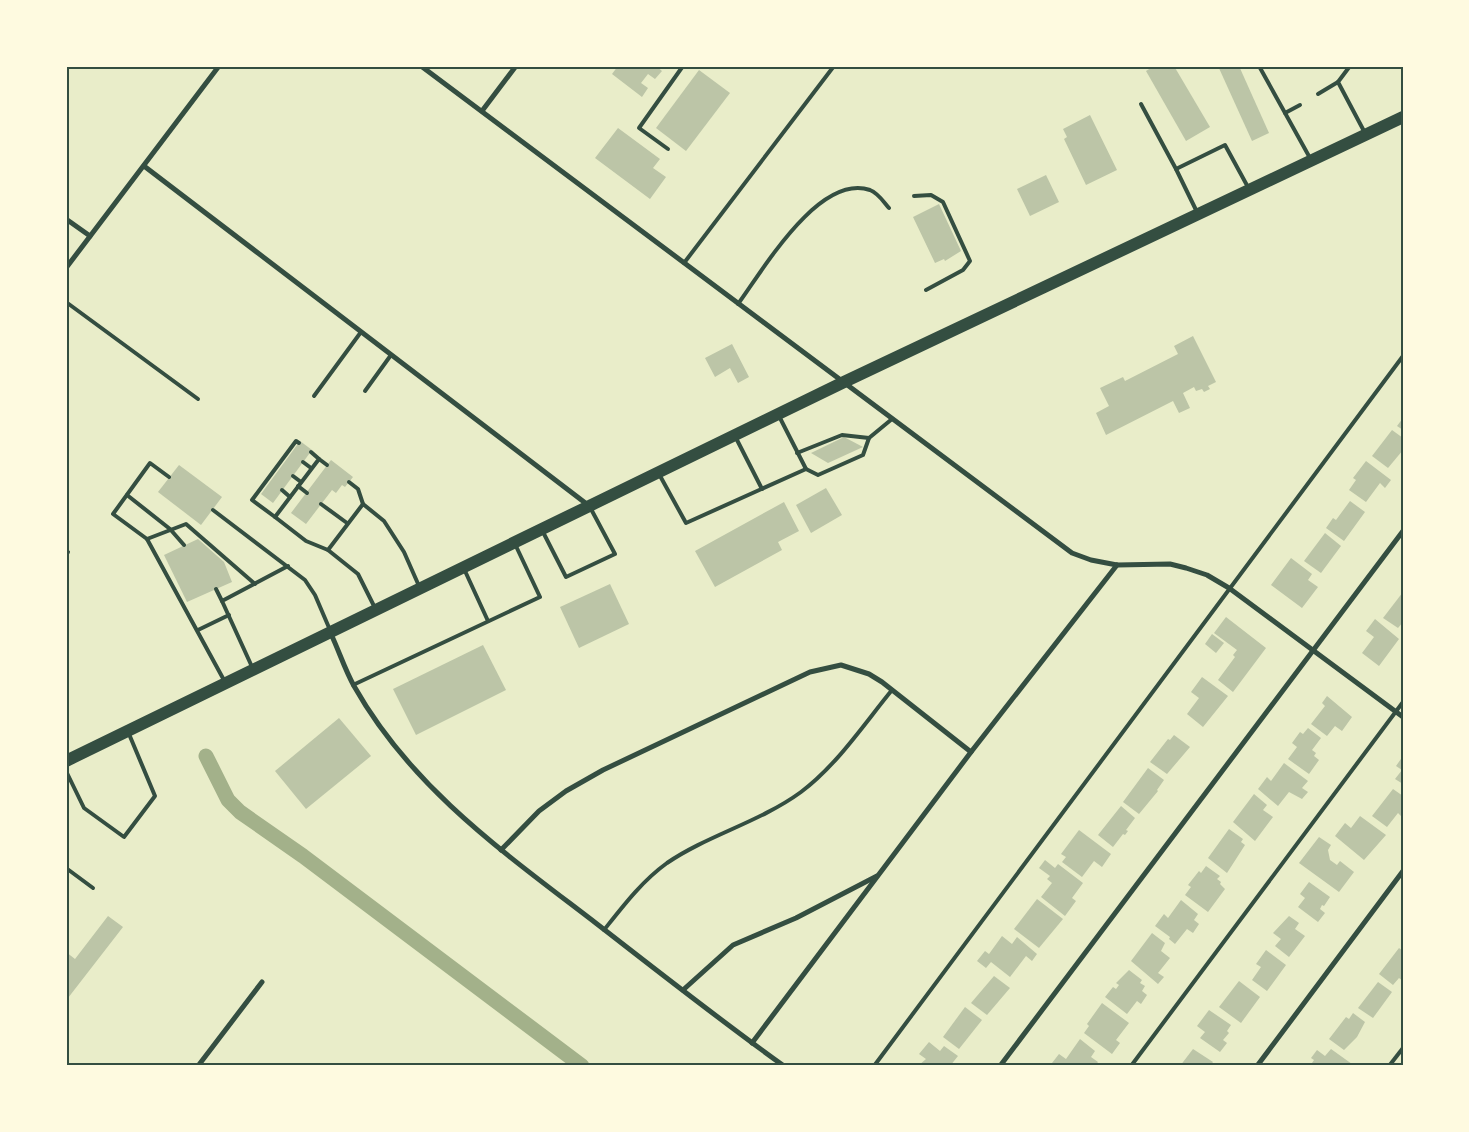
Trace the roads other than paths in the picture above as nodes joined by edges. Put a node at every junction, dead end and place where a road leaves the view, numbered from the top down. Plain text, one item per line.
1 (219, 66) edge
2 (421, 66) edge
3 (516, 66) edge
4 (683, 66) edge
5 (834, 66) edge
6 (1259, 66) edge
7 (1350, 66) edge
8 (1338, 82) junction
9 (1318, 94) dead end
10 (1140, 104) dead end
11 (1300, 105) dead end
12 (482, 111) junction
13 (1285, 113) junction
14 (1403, 118) edge
15 (1366, 135) junction
16 (668, 149) dead end
17 (1312, 161) junction
18 (144, 166) junction
19 (1176, 169) junction
20 (1250, 191) junction
21 (914, 196) dead end
22 (889, 208) dead end
23 (1199, 216) junction
24 (66, 219) edge
25 (90, 236) junction
26 (684, 263) junction
27 (66, 268) edge
28 (926, 290) dead end
29 (66, 302) edge
30 (738, 304) junction
31 (361, 332) junction
32 (391, 355) junction
33 (1403, 356) edge
34 (843, 383) junction
35 (365, 391) dead end
36 (314, 396) dead end
37 (198, 400) dead end
38 (778, 415) junction
39 (892, 419) junction
40 (735, 436) junction
41 (869, 438) junction
42 (299, 443) dead end
43 (311, 452) dead end
44 (797, 453) junction
45 (841, 457) dead end
46 (319, 458) junction
47 (303, 462) dead end
48 (844, 464) junction
49 (327, 465) dead end
50 (311, 468) junction
51 (806, 469) junction
52 (659, 473) junction
53 (293, 476) dead end
54 (169, 477) dead end
55 (301, 482) junction
56 (349, 482) dead end
57 (298, 486) junction
58 (762, 489) junction
59 (282, 490) dead end
60 (307, 493) dead end
61 (127, 495) junction
62 (290, 496) junction
63 (321, 504) dead end
64 (363, 504) junction
65 (590, 507) junction
66 (213, 510) dead end
67 (275, 518) junction
68 (347, 524) junction
69 (170, 528) junction
70 (542, 530) junction
71 (1403, 531) edge
72 (147, 539) junction
73 (515, 544) junction
74 (184, 546) dead end
75 (328, 550) junction
76 (1117, 565) junction
77 (288, 566) junction
78 (464, 569) junction
79 (255, 584) junction
80 (1229, 588) junction
81 (216, 589) dead end
82 (421, 590) junction
83 (222, 601) junction
84 (376, 612) junction
85 (229, 615) junction
86 (488, 621) junction
87 (198, 630) junction
88 (331, 634) junction
89 (1312, 651) junction
90 (254, 671) junction
91 (226, 684) junction
92 (353, 685) junction
93 (892, 690) junction
94 (1403, 702) edge
95 (1396, 712) junction
96 (1403, 717) edge
97 (128, 731) junction
98 (971, 752) junction
99 (66, 761) edge
100 (66, 771) edge
101 (501, 850) junction
102 (66, 868) edge
103 (1403, 871) edge
104 (879, 875) junction
105 (93, 888) dead end
106 (604, 930) junction
107 (262, 982) dead end
108 (683, 990) junction
109 (752, 1043) junction
110 (1403, 1048) edge
111 (198, 1066) edge
112 (784, 1066) edge
113 (874, 1066) edge
114 (1000, 1066) edge
115 (1131, 1066) edge
116 (1257, 1066) edge
117 (1389, 1066) edge

1 - 18 street
2 - 12 street
3 - 12 street
4 - 16 lane
5 - 26 lane
6 - 13 lane
7 - 8 lane
8 - 9 lane
8 - 15 lane
10 - 19 lane
11 - 13 lane
12 - 26 street
13 - 17 lane
14 - 15 main road
15 - 17 main road
17 - 20 main road
18 - 25 street
18 - 31 street
19 - 20 lane
19 - 23 lane
20 - 23 main road
21 - 28 lane
22 - 30 lane
23 - 34 main road
24 - 25 street
25 - 27 street
26 - 30 street
29 - 37 lane
30 - 34 street
31 - 32 street
31 - 36 lane
32 - 35 lane
32 - 65 street
33 - 80 lane
34 - 38 main road
34 - 39 street
38 - 40 main road
38 - 44 lane
39 - 41 lane
39 - 76 street
40 - 52 main road
40 - 58 lane
41 - 44 lane
41 - 48 lane
42 - 67 lane
43 - 46 lane
44 - 51 lane
45 - 48 lane
46 - 49 lane
46 - 50 lane
47 - 50 lane
48 - 51 lane
50 - 55 lane
51 - 58 lane
52 - 58 lane
52 - 65 main road
53 - 55 lane
54 - 61 lane
55 - 57 lane
56 - 64 lane
57 - 60 lane
57 - 62 lane
59 - 62 lane
61 - 69 lane
61 - 72 lane
62 - 67 lane
63 - 68 lane
64 - 68 lane
64 - 82 lane
65 - 70 main road
65 - 70 lane
66 - 77 lane
67 - 75 lane
68 - 75 lane
69 - 72 lane
69 - 74 lane
69 - 79 lane
70 - 73 main road
71 - 89 street
72 - 87 lane
73 - 78 main road
73 - 86 lane
75 - 84 lane
76 - 80 street
76 - 98 street
77 - 79 lane
77 - 88 lane
78 - 82 main road
78 - 86 lane
79 - 83 lane
80 - 89 street
80 - 113 lane
81 - 83 lane
82 - 84 main road
83 - 85 lane
84 - 88 main road
85 - 87 lane
85 - 90 lane
86 - 92 lane
87 - 91 lane
88 - 90 main road
88 - 92 street
89 - 95 street
89 - 114 street
90 - 91 main road
91 - 97 main road
92 - 101 street
93 - 98 street
93 - 101 street
93 - 106 lane
94 - 95 lane
95 - 96 street
95 - 115 lane
97 - 99 main road
97 - 100 lane
98 - 104 street
101 - 106 street
102 - 105 lane
103 - 116 street
104 - 108 street
104 - 109 street
106 - 108 street
107 - 111 street
108 - 109 street
109 - 112 street
110 - 117 lane

